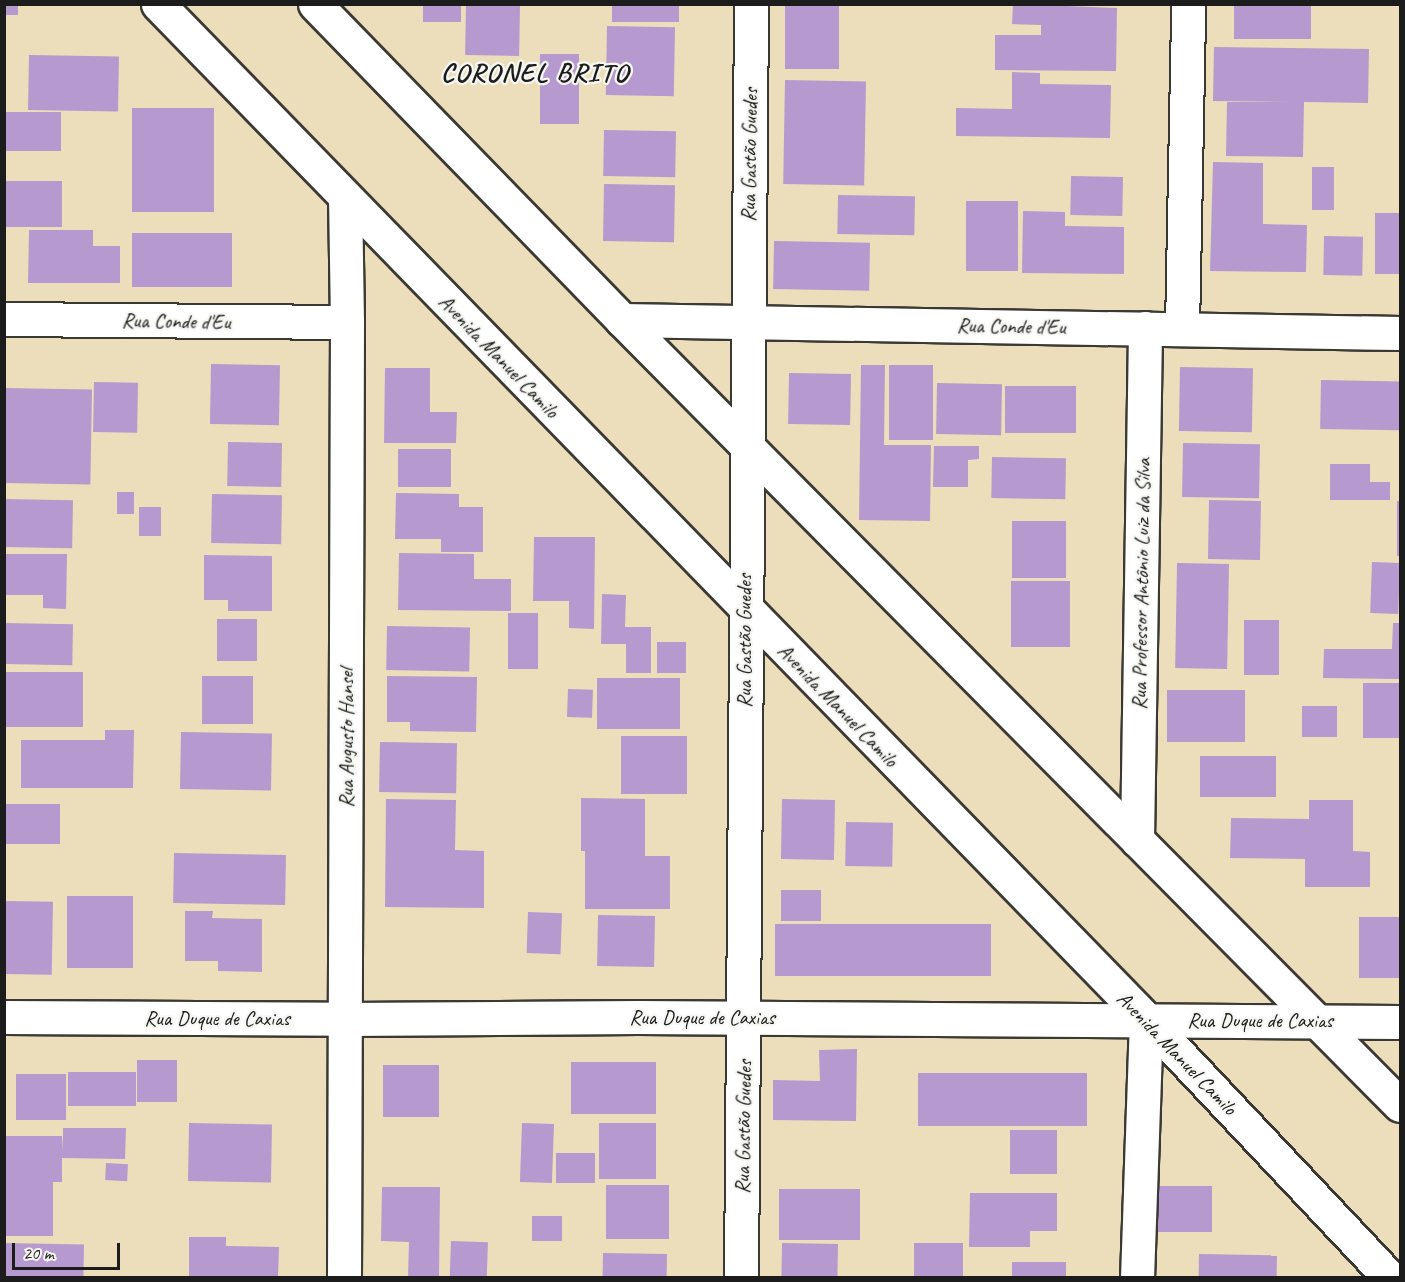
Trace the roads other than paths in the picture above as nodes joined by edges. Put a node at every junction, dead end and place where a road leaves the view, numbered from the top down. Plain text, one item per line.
1 (158, 4) edge
2 (315, 4) edge
3 (751, 4) edge
4 (1188, 4) edge
5 (345, 198) junction
6 (4, 319) edge
7 (622, 320) junction
8 (747, 321) junction
9 (347, 322) junction
10 (1145, 328) junction
11 (1182, 329) junction
12 (1401, 333) edge
13 (746, 444) junction
14 (744, 609) junction
15 (1137, 840) junction
16 (4, 1017) edge
17 (744, 1018) junction
18 (345, 1019) junction
19 (1146, 1019) junction
20 (1319, 1021) junction
21 (1401, 1022) edge
22 (1401, 1105) edge
23 (344, 1278) edge
24 (741, 1278) edge
25 (1137, 1278) edge
26 (1390, 1278) edge

1 - 5 street, Avenida Manuel Camilo
2 - 7 street
3 - 8 street, Rua Gastão Guedes
4 - 11 street
5 - 9 street, Rua Augusto Hansel
5 - 14 street, Avenida Manuel Camilo
6 - 9 street, Rua Conde d'Eu
7 - 8 street, Rua Conde d'Eu
7 - 13 street
8 - 10 street, Rua Conde d'Eu
8 - 13 street, Rua Gastão Guedes
9 - 18 street, Rua Augusto Hansel
10 - 11 street, Rua Conde d'Eu
10 - 15 street, Rua Professor Antônio Luiz da Silva
11 - 12 street, Rua Conde d'Eu
13 - 14 street, Rua Gastão Guedes
13 - 15 street
14 - 17 street, Rua Gastão Guedes
14 - 19 street, Avenida Manuel Camilo
15 - 20 street
16 - 18 street, Rua Duque de Caxias
17 - 18 street, Rua Duque de Caxias
17 - 19 street, Rua Duque de Caxias
17 - 24 street, Rua Gastão Guedes
18 - 23 street, Rua Augusto Hansel
19 - 20 street, Rua Duque de Caxias
19 - 25 street
19 - 26 street, Avenida Manuel Camilo
20 - 21 street, Rua Duque de Caxias
20 - 22 street

